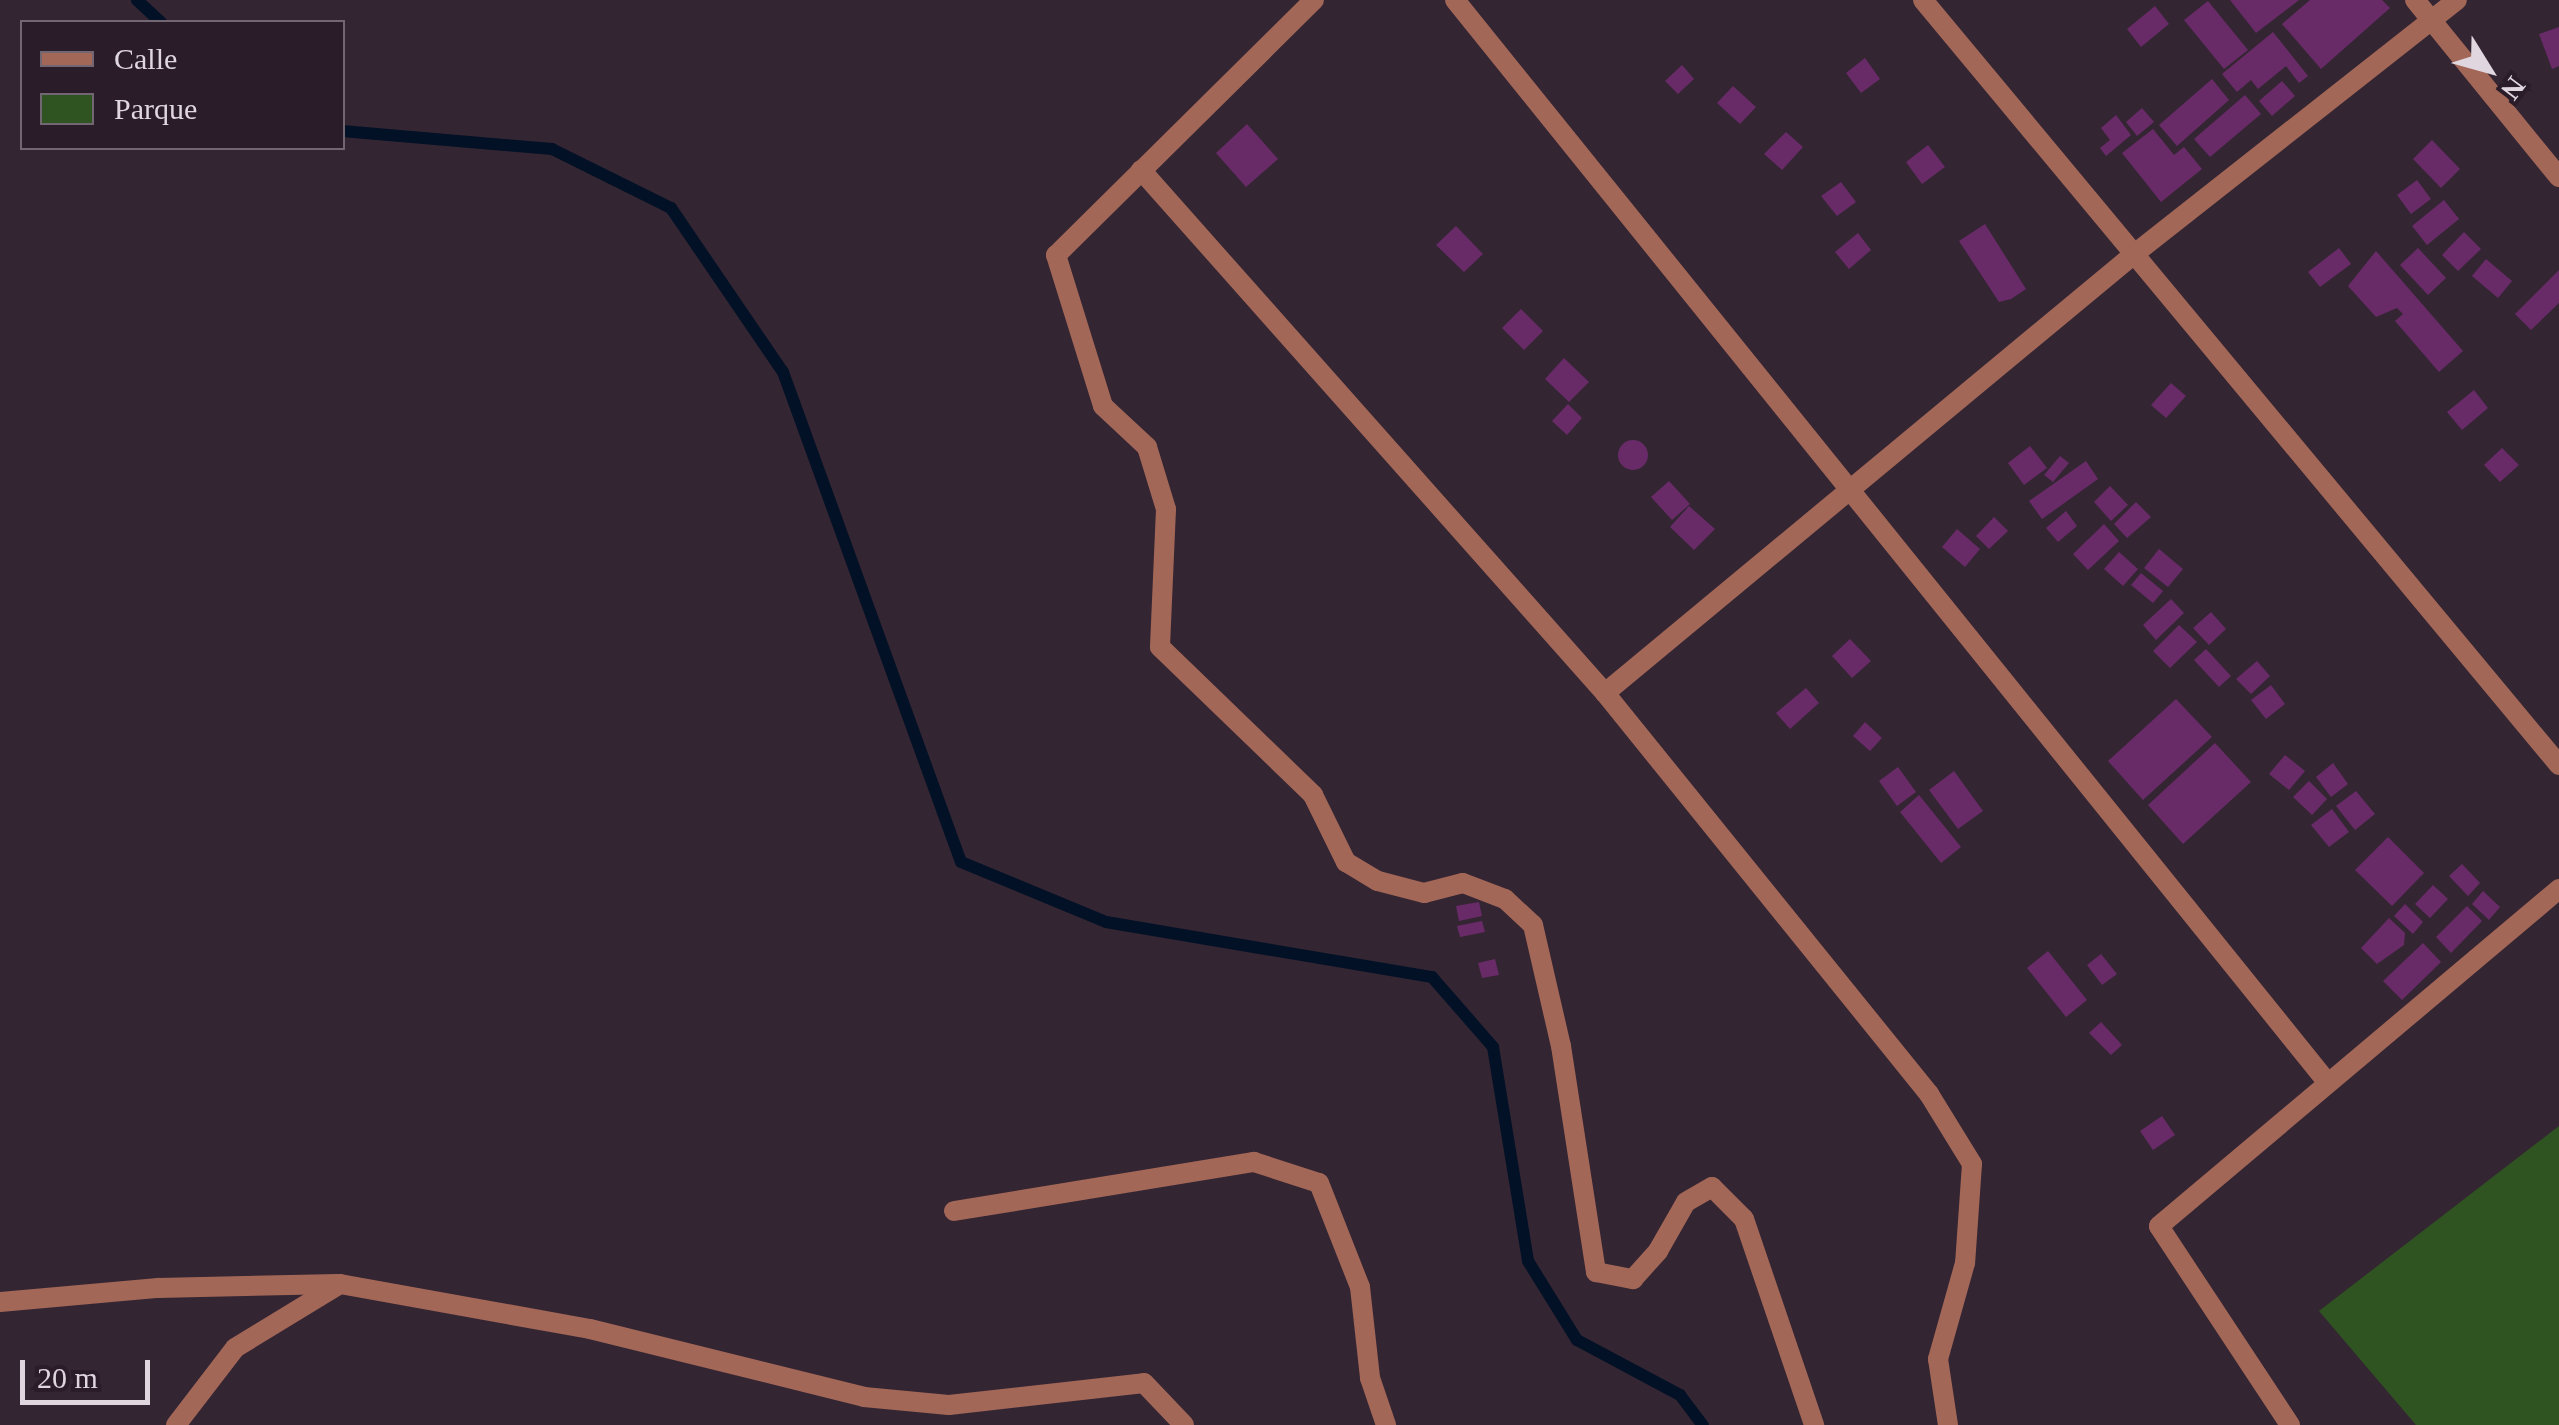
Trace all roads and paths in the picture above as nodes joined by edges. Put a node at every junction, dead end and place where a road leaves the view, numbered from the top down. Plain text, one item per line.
1 (1314, 0) edge
2 (1455, 0) edge
3 (1923, 0) edge
4 (2415, 0) edge
5 (2457, 0) edge
6 (2432, 20) junction
7 (1141, 170) junction
8 (2559, 177) edge
9 (2133, 255) junction
10 (1849, 494) junction
11 (1605, 694) junction
12 (2559, 766) edge
13 (2559, 889) edge
14 (2327, 1082) junction
15 (954, 1211) dead end
16 (340, 1284) junction
17 (0, 1302) edge
18 (176, 1425) edge
19 (1184, 1425) edge
20 (1386, 1425) edge
21 (1814, 1425) edge
22 (1948, 1425) edge
23 (2290, 1425) edge

1 - 7 street
2 - 10 street
3 - 9 street
4 - 6 street
5 - 6 street
6 - 8 street
6 - 9 street
7 - 11 street
7 - 21 street
9 - 10 street
9 - 12 street
10 - 11 street
10 - 14 street
11 - 22 street
13 - 14 street
14 - 23 street
15 - 20 street
16 - 17 street
16 - 18 street
16 - 19 street

